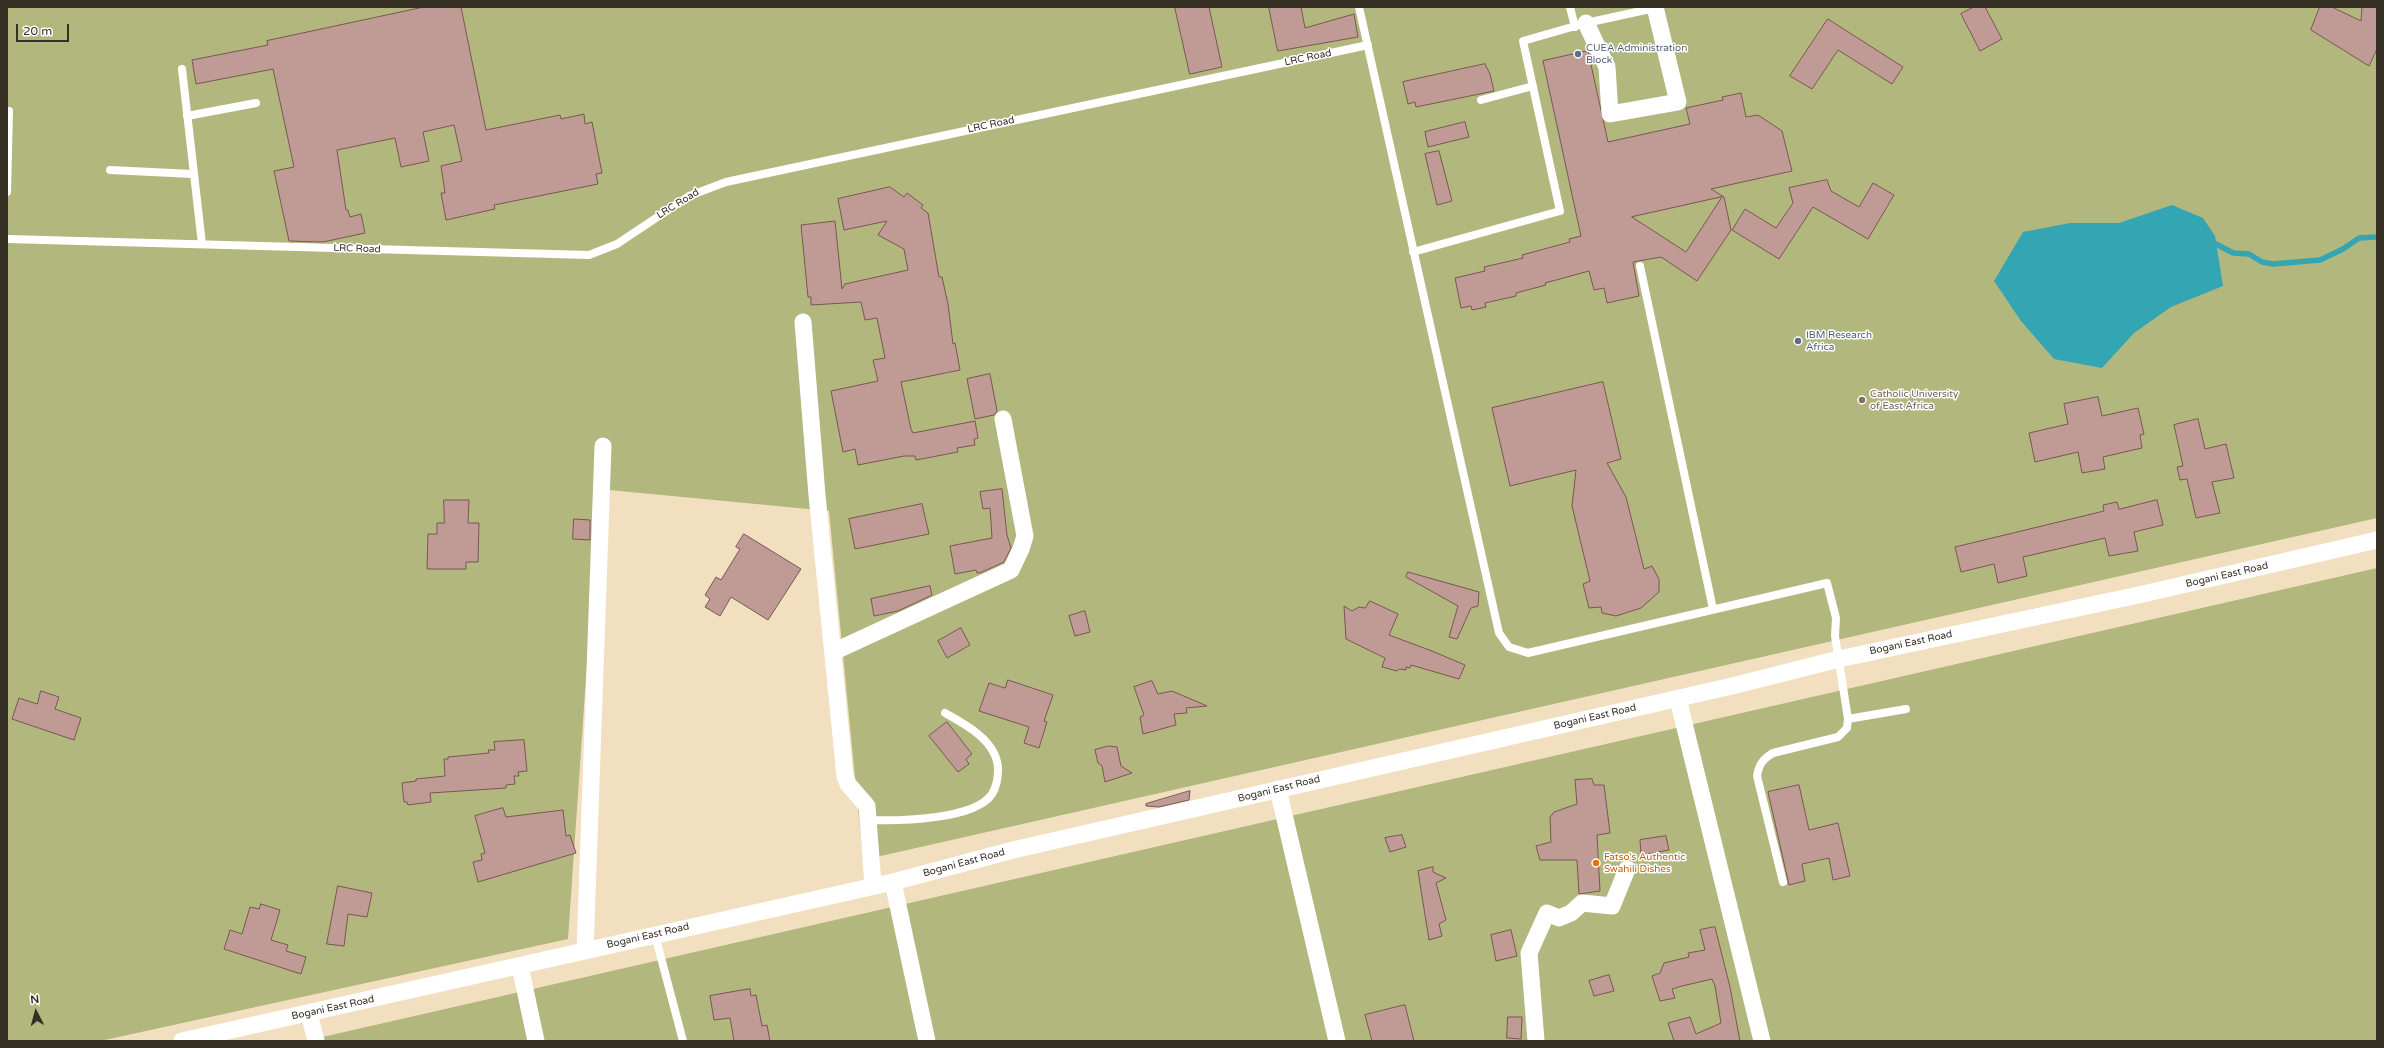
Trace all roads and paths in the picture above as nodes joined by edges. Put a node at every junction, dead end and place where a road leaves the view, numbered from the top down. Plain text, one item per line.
1 (1359, 7) edge
2 (1570, 7) edge
3 (1655, 8) edge
4 (1580, 25) junction
5 (1368, 45) junction
6 (182, 69) dead end
7 (1533, 86) junction
8 (1481, 100) dead end
9 (256, 103) dead end
10 (9, 111) dead end
11 (187, 116) junction
12 (110, 170) dead end
13 (193, 174) junction
14 (7, 192) edge
15 (7, 238) edge
16 (202, 244) junction
17 (1413, 252) junction
18 (1640, 266) dead end
19 (803, 322) dead end
20 (1003, 419) dead end
21 (603, 446) dead end
22 (2377, 540) edge
23 (1713, 609) junction
24 (833, 652) junction
25 (1840, 659) junction
26 (1678, 699) junction
27 (1906, 709) dead end
28 (945, 713) dead end
29 (1848, 719) junction
30 (1278, 789) junction
31 (869, 820) junction
32 (1627, 869) dead end
33 (893, 882) junction
34 (1783, 882) dead end
35 (873, 885) junction
36 (655, 935) junction
37 (585, 951) junction
38 (520, 966) junction
39 (309, 1013) junction
40 (182, 1041) edge
41 (316, 1041) edge
42 (536, 1041) edge
43 (683, 1041) edge
44 (927, 1041) edge
45 (1336, 1041) edge
46 (1536, 1041) edge
47 (1762, 1041) edge

1 - 5 lane
2 - 4 lane
3 - 4 lane
3 - 4 street
4 - 7 lane
5 - 16 lane, LRC Road
5 - 17 lane
6 - 11 lane
7 - 8 lane
7 - 17 lane
9 - 11 lane
10 - 14 lane
11 - 13 lane
12 - 13 lane
13 - 16 lane
15 - 16 lane, LRC Road
17 - 23 lane
18 - 23 lane
19 - 24 street
20 - 24 street
21 - 37 street
22 - 25 street, Bogani East Road
23 - 25 lane
24 - 31 street
25 - 26 street, Bogani East Road
25 - 29 lane
26 - 30 street, Bogani East Road
26 - 47 street
27 - 29 lane
28 - 31 lane
29 - 34 lane
30 - 33 street, Bogani East Road
30 - 45 street
31 - 35 street
32 - 46 street
33 - 35 street, Bogani East Road
33 - 44 street
35 - 36 street, Bogani East Road
36 - 37 street, Bogani East Road
36 - 43 lane
37 - 38 street, Bogani East Road
38 - 39 street, Bogani East Road
38 - 42 street
39 - 40 street, Bogani East Road
39 - 41 street

